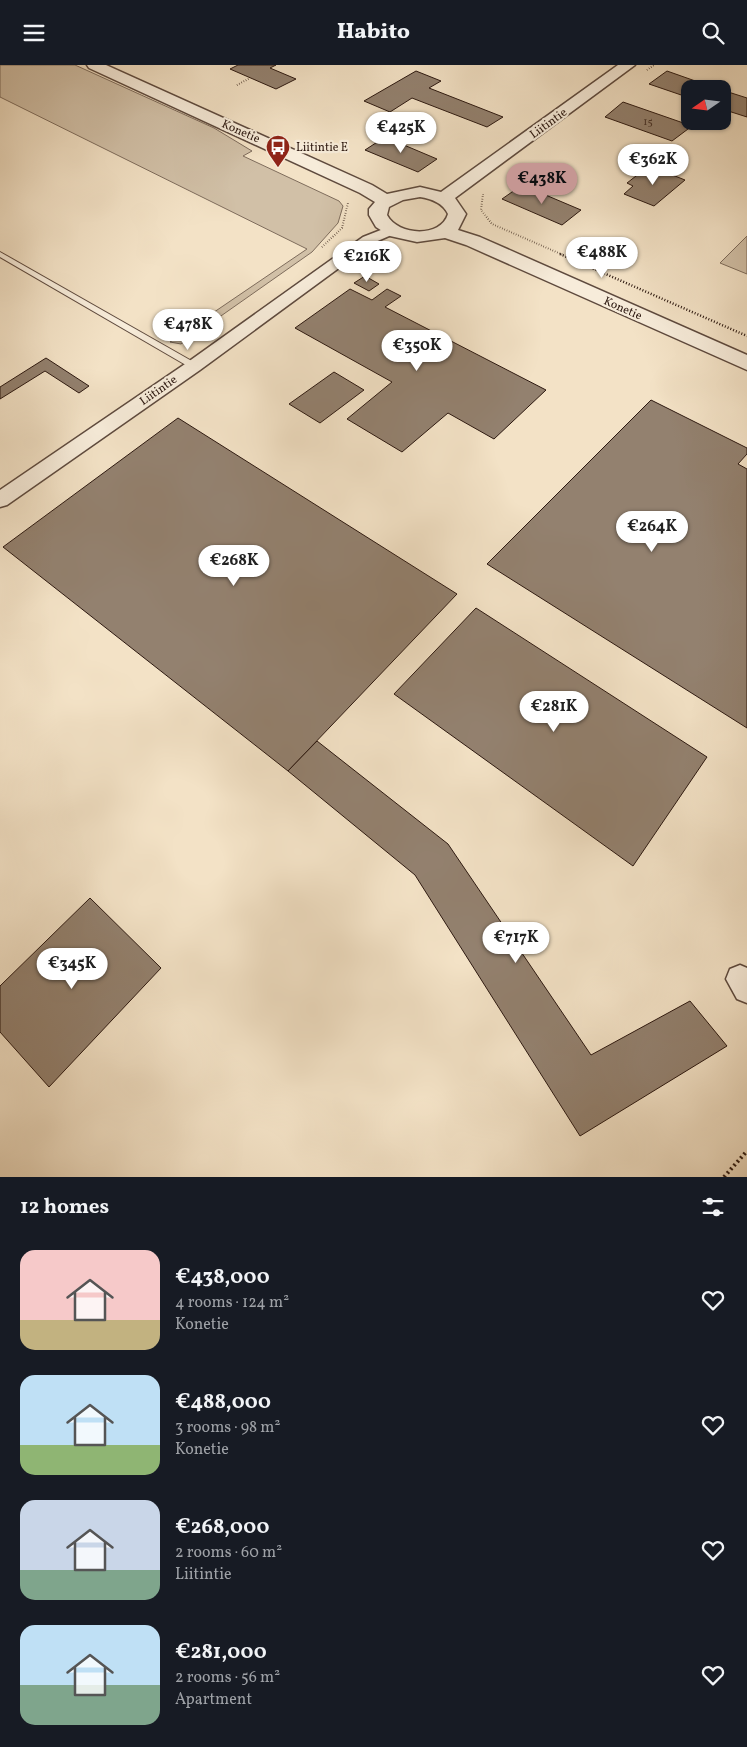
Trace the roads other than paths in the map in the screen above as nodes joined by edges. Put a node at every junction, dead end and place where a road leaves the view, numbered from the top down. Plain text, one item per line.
1 (94, 65) edge
2 (628, 65) edge
3 (444, 199) junction
4 (386, 201) junction
5 (391, 230) junction
6 (444, 231) junction
7 (0, 255) edge
8 (747, 363) edge
9 (194, 366) junction
10 (0, 501) edge

1 - 4 street, Konetie
2 - 3 street, Liitintie
3 - 4 street
3 - 6 street
4 - 5 street
5 - 6 street
5 - 9 street, Liitintie
6 - 8 street, Konetie
7 - 9 lane
9 - 10 street, Liitintie

